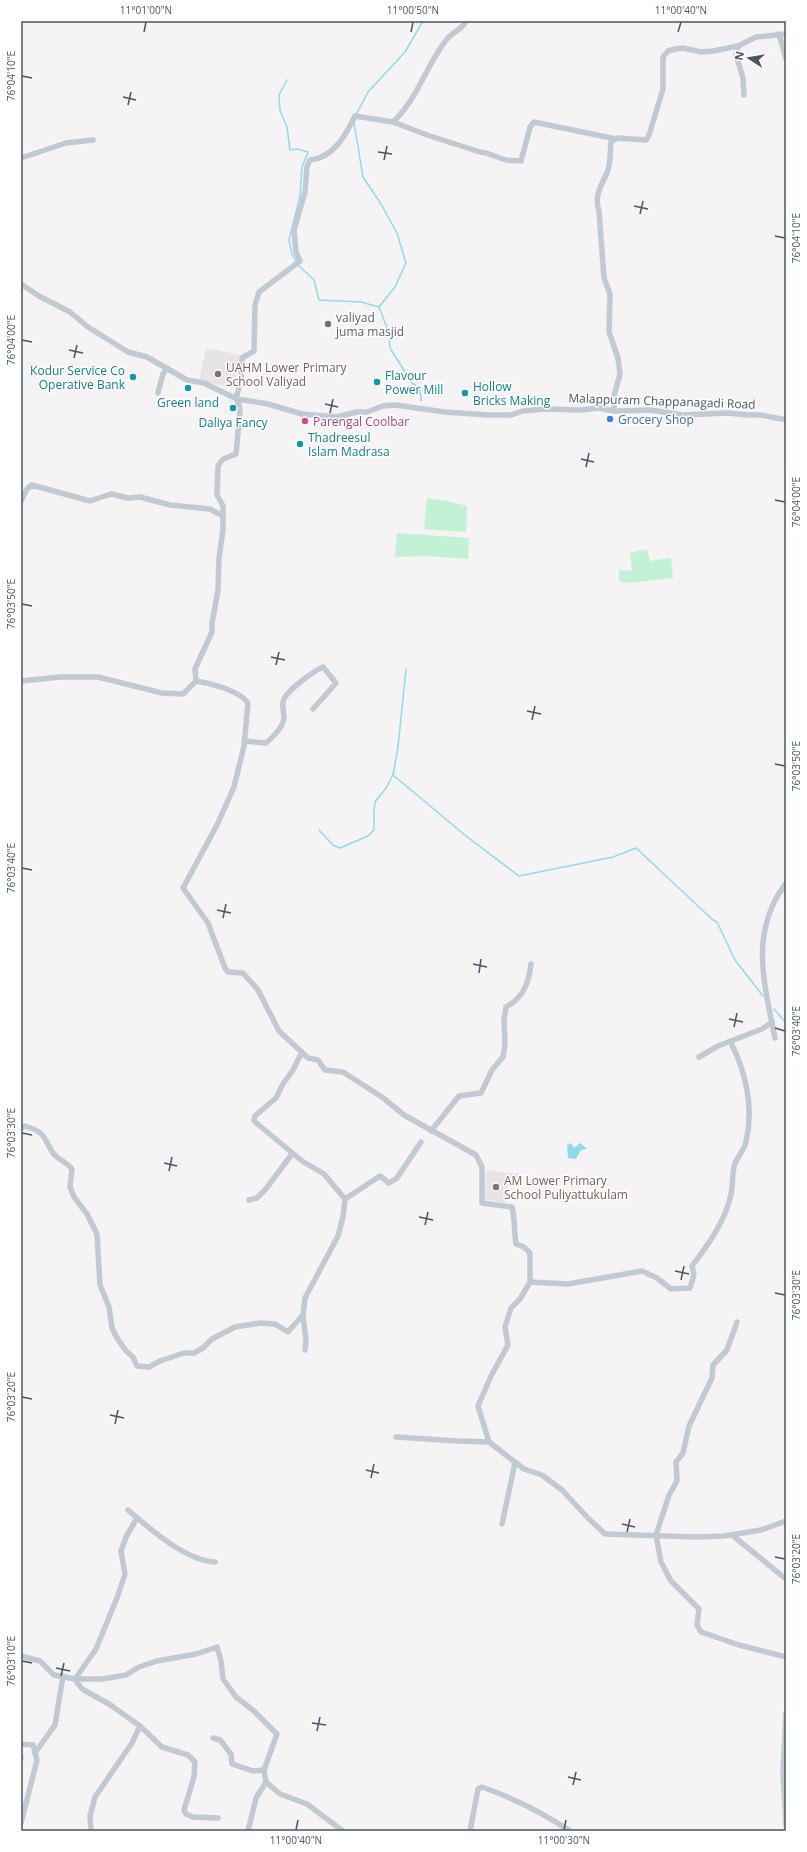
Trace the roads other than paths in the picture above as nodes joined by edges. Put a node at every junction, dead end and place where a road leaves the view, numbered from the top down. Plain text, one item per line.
1 (466, 21) edge
2 (779, 34) junction
3 (786, 34) edge
4 (738, 46) junction
5 (786, 59) edge
6 (744, 95) dead end
7 (393, 122) junction
8 (616, 139) junction
9 (93, 140) dead end
10 (21, 158) edge
11 (21, 284) edge
12 (167, 368) junction
13 (158, 393) dead end
14 (237, 399) junction
15 (614, 411) junction
16 (786, 419) edge
17 (21, 501) edge
18 (223, 516) junction
19 (21, 681) edge
20 (196, 681) junction
21 (313, 709) dead end
22 (244, 741) junction
23 (786, 883) edge
24 (530, 964) dead end
25 (772, 1022) junction
26 (775, 1038) dead end
27 (730, 1041) junction
28 (302, 1052) junction
29 (698, 1057) dead end
30 (22, 1126) edge
31 (431, 1131) junction
32 (421, 1142) dead end
33 (292, 1154) junction
34 (345, 1199) junction
35 (249, 1200) dead end
36 (530, 1282) junction
37 (303, 1312) junction
38 (737, 1322) dead end
39 (305, 1350) dead end
40 (396, 1437) dead end
41 (489, 1442) junction
42 (515, 1463) junction
43 (128, 1510) dead end
44 (137, 1518) junction
45 (786, 1521) edge
46 (502, 1524) dead end
47 (656, 1535) junction
48 (732, 1535) junction
49 (215, 1562) dead end
50 (786, 1579) edge
51 (21, 1656) edge
52 (786, 1657) edge
53 (63, 1676) junction
54 (75, 1679) junction
55 (786, 1713) edge
56 (140, 1726) junction
57 (212, 1738) dead end
58 (21, 1744) edge
59 (35, 1753) junction
60 (264, 1770) junction
61 (266, 1782) junction
62 (218, 1818) dead end
63 (21, 1823) edge
64 (786, 1825) edge
65 (334, 1829) edge
66 (91, 1831) edge
67 (248, 1831) edge
68 (343, 1831) edge
69 (470, 1831) edge
70 (570, 1831) edge

1 - 7 street
2 - 3 street
2 - 4 street
2 - 5 street
4 - 6 street
4 - 8 street
7 - 8 street
7 - 14 street
8 - 15 street
9 - 10 street
11 - 12 street, Malappuram Chappanagadi Road
12 - 13 street
12 - 14 street, Malappuram Chappanagadi Road
14 - 15 street, Malappuram Chappanagadi Road
14 - 18 street
15 - 16 street, Malappuram Chappanagadi Road
17 - 18 street
18 - 20 street
19 - 20 street
20 - 22 street
21 - 22 street
22 - 28 street
23 - 25 street
24 - 31 street
25 - 26 street
25 - 27 street
27 - 29 street
27 - 36 street
28 - 31 street
28 - 33 street
30 - 37 street
31 - 36 street
32 - 34 street
33 - 34 street
33 - 35 street
34 - 37 street
36 - 41 street
37 - 39 street
38 - 47 street
40 - 41 street
41 - 42 street
42 - 46 street
42 - 47 street
43 - 44 street
44 - 49 street
44 - 54 street
45 - 48 street
47 - 48 street
47 - 52 street
48 - 50 street
51 - 53 street
53 - 54 street
53 - 59 street
54 - 56 street
54 - 60 street
55 - 64 street
56 - 62 street
56 - 66 street
57 - 60 street
58 - 59 street
59 - 63 street
60 - 61 street
61 - 65 street
61 - 67 street
65 - 68 street
69 - 70 street

